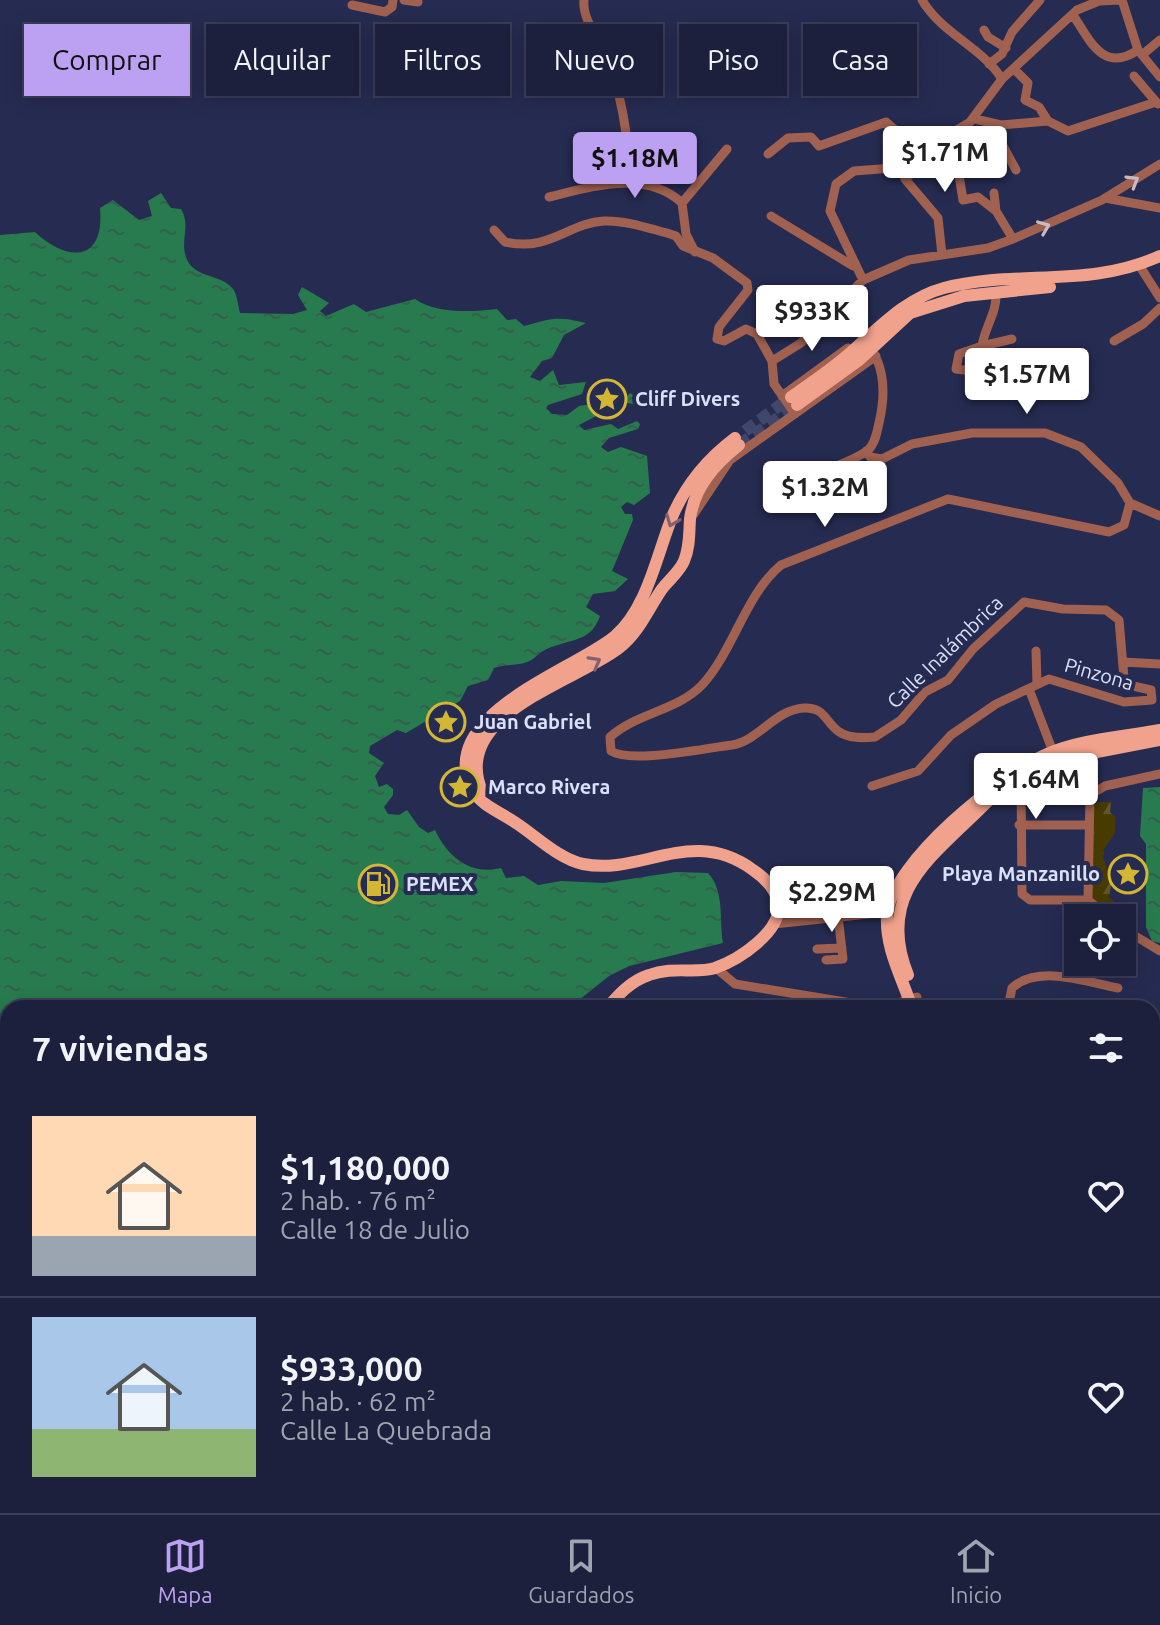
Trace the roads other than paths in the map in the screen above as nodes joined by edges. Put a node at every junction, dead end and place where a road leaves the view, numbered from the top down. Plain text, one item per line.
1 (393, 0) edge
2 (404, 0) edge
3 (584, 0) edge
4 (922, 0) edge
5 (1121, 0) edge
6 (418, 2) dead end
7 (1036, 2) edge
8 (1086, 2) edge
9 (352, 5) dead end
10 (1073, 15) junction
11 (984, 30) dead end
12 (1160, 40) edge
13 (1006, 48) junction
14 (1140, 53) junction
15 (989, 64) junction
16 (1014, 69) dead end
17 (1134, 76) dead end
18 (1160, 77) edge
19 (1002, 79) junction
20 (1158, 104) edge
21 (975, 119) junction
22 (1048, 121) junction
23 (1001, 125) junction
24 (936, 141) junction
25 (727, 149) dead end
26 (919, 151) junction
27 (768, 154) dead end
28 (1160, 164) edge
29 (1016, 170) dead end
30 (632, 183) junction
31 (994, 193) dead end
32 (549, 197) dead end
33 (1105, 198) junction
34 (682, 203) junction
35 (1160, 208) edge
36 (996, 211) junction
37 (771, 216) dead end
38 (494, 230) dead end
39 (1013, 239) junction
40 (695, 252) junction
41 (942, 255) junction
42 (1160, 259) edge
43 (853, 266) junction
44 (1141, 268) junction
45 (863, 280) junction
46 (996, 293) junction
47 (1160, 298) edge
48 (838, 308) junction
49 (1160, 308) edge
50 (1012, 339) dead end
51 (1114, 341) dead end
52 (869, 344) junction
53 (982, 346) junction
54 (772, 361) junction
55 (1024, 362) dead end
56 (791, 403) junction
57 (866, 451) junction
58 (785, 483) dead end
59 (1130, 503) junction
60 (1160, 516) edge
61 (690, 521) junction
62 (1036, 651) dead end
63 (1123, 662) junction
64 (1160, 664) edge
65 (1033, 687) junction
66 (1160, 730) edge
67 (1160, 740) edge
68 (1054, 756) junction
69 (1019, 772) junction
70 (1160, 774) edge
71 (872, 786) dead end
72 (499, 811) junction
73 (1019, 825) junction
74 (1088, 825) junction
75 (1088, 900) junction
76 (1093, 904) edge
77 (887, 912) junction
78 (838, 916) junction
79 (774, 924) junction
80 (1136, 936) edge
81 (842, 948) junction
82 (817, 949) dead end
83 (1160, 951) edge
84 (826, 960) dead end
85 (716, 968) junction
86 (1118, 988) dead end
87 (615, 1000) edge
88 (833, 1000) edge
89 (914, 1000) edge
90 (914, 1000) edge
91 (1010, 1000) edge

1 - 9 street
2 - 6 street
3 - 30 street
4 - 15 street
5 - 8 street
5 - 14 street
7 - 13 street
8 - 10 street
10 - 14 street
10 - 19 street
11 - 13 street
12 - 14 street
13 - 15 street
14 - 18 street
15 - 19 street
16 - 22 street
17 - 20 street
19 - 21 street
20 - 22 street
21 - 23 street
21 - 24 street
22 - 23 street
23 - 29 street
24 - 26 street
24 - 36 street
25 - 34 street
26 - 27 street
26 - 41 street
26 - 43 street
33 -> 28 street
30 - 32 street
30 - 34 street
31 - 36 street
33 - 35 street
39 -> 33 street
34 - 40 street
36 - 39 street
37 - 43 street
38 - 40 street
39 - 41 street
40 - 54 street
41 - 45 street
42 - 44 main road
43 - 45 street
44 - 46 main road
44 - 47 street
44 - 52 main road
45 - 48 street
46 - 52 main road
46 - 53 street
48 - 52 street
48 - 54 street
49 - 51 street
50 - 53 street
52 - 56 main road
52 - 56 street
52 - 57 street
53 - 55 street
54 - 56 street
56 - 61 street
57 - 58 street
57 - 59 street
59 - 60 street
59 - 63 street, Calle Inalámbrica
72 -> 61 main road
61 -> 72 main road
62 - 65 street
63 - 64 street
63 - 65 street, Pinzona
65 - 68 street
65 - 71 street
66 - 68 main road
67 - 68 main road
68 - 69 main road
69 - 73 street
69 - 77 main road
69 - 89 main road
70 - 74 street
72 - 79 main road
73 - 74 street
73 - 75 street
74 - 75 street
75 - 76 street
77 - 78 street
77 - 90 main road
78 - 79 street
78 - 81 street
79 - 85 main road
80 - 83 street
81 - 82 street
81 - 84 street
85 - 87 main road
85 - 88 street
86 - 91 street

